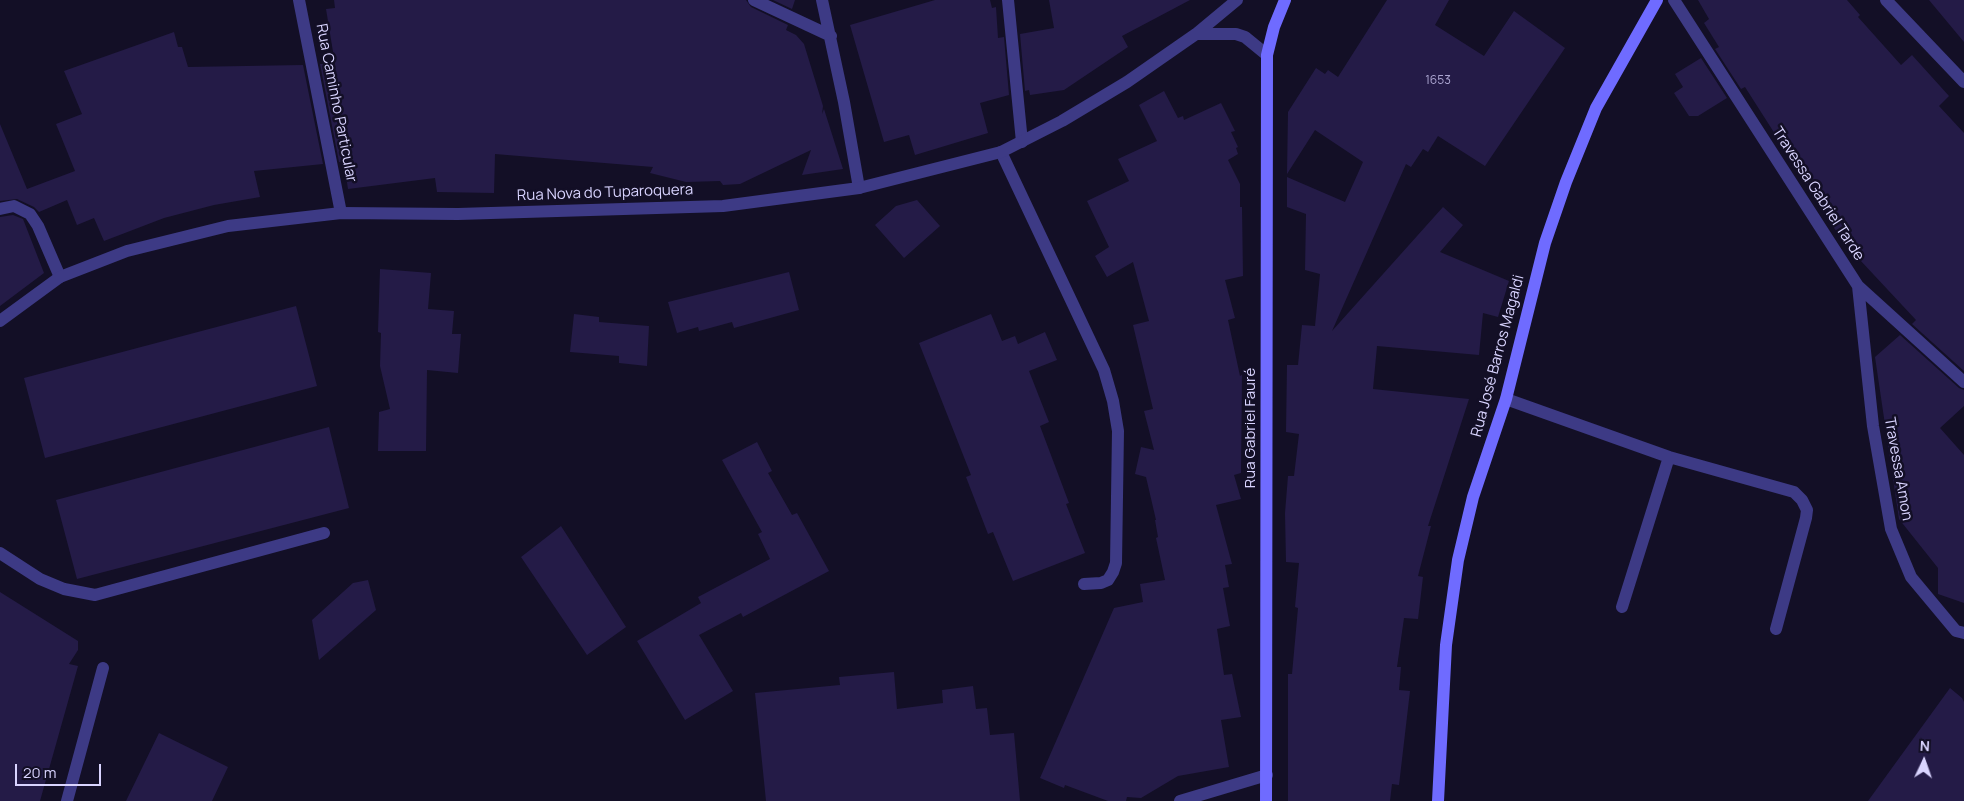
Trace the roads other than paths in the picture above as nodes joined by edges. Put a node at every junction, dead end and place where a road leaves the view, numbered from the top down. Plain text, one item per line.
1 (299, 0) edge
2 (754, 0) edge
3 (822, 0) edge
4 (1008, 0) edge
5 (1237, 0) edge
6 (1285, 0) edge
7 (1657, 0) edge
8 (1674, 0) edge
9 (1886, 0) edge
10 (1196, 34) junction
11 (830, 36) junction
12 (1267, 56) junction
13 (1964, 82) edge
14 (1022, 142) junction
15 (1001, 152) junction
16 (859, 188) junction
17 (0, 209) edge
18 (340, 213) junction
19 (60, 277) junction
20 (1858, 286) junction
21 (0, 321) edge
22 (1964, 382) edge
23 (1506, 399) junction
24 (1669, 457) junction
25 (324, 533) dead end
26 (0, 553) edge
27 (1084, 584) dead end
28 (1622, 607) dead end
29 (1776, 628) dead end
30 (1960, 632) edge
31 (1964, 643) edge
32 (103, 668) dead end
33 (1267, 775) junction
34 (67, 801) edge
35 (1180, 801) edge
36 (1266, 801) edge
37 (1438, 801) edge

1 - 18 street, Rua Caminho Particular
2 - 11 street
3 - 11 street
4 - 14 street
5 - 10 street, Rua Nova do Tuparoquera
6 - 12 main road
7 - 23 main road, Rua José Barros Magaldi
8 - 20 street, Travessa Gabriel Tarde
9 - 13 street
10 - 12 street
10 - 14 street, Rua Nova do Tuparoquera
11 - 16 street
12 - 33 main road, Rua Gabriel Fauré
14 - 15 street, Rua Nova do Tuparoquera
15 - 16 street, Rua Nova do Tuparoquera
15 - 27 street
16 - 18 street, Rua Nova do Tuparoquera
17 - 19 street
18 - 19 street, Rua Nova do Tuparoquera
19 - 21 street, Rua Nova do Tuparoquera
20 - 22 street, Travessa Gabriel Tarde
20 - 30 street, Travessa Amon
23 - 24 street
23 - 37 main road, Rua José Barros Magaldi
24 - 28 street
24 - 29 street
25 - 26 street
30 - 31 street, Travessa Amon
32 - 34 street
33 - 35 street
33 - 36 main road, Rua Gabriel Fauré

